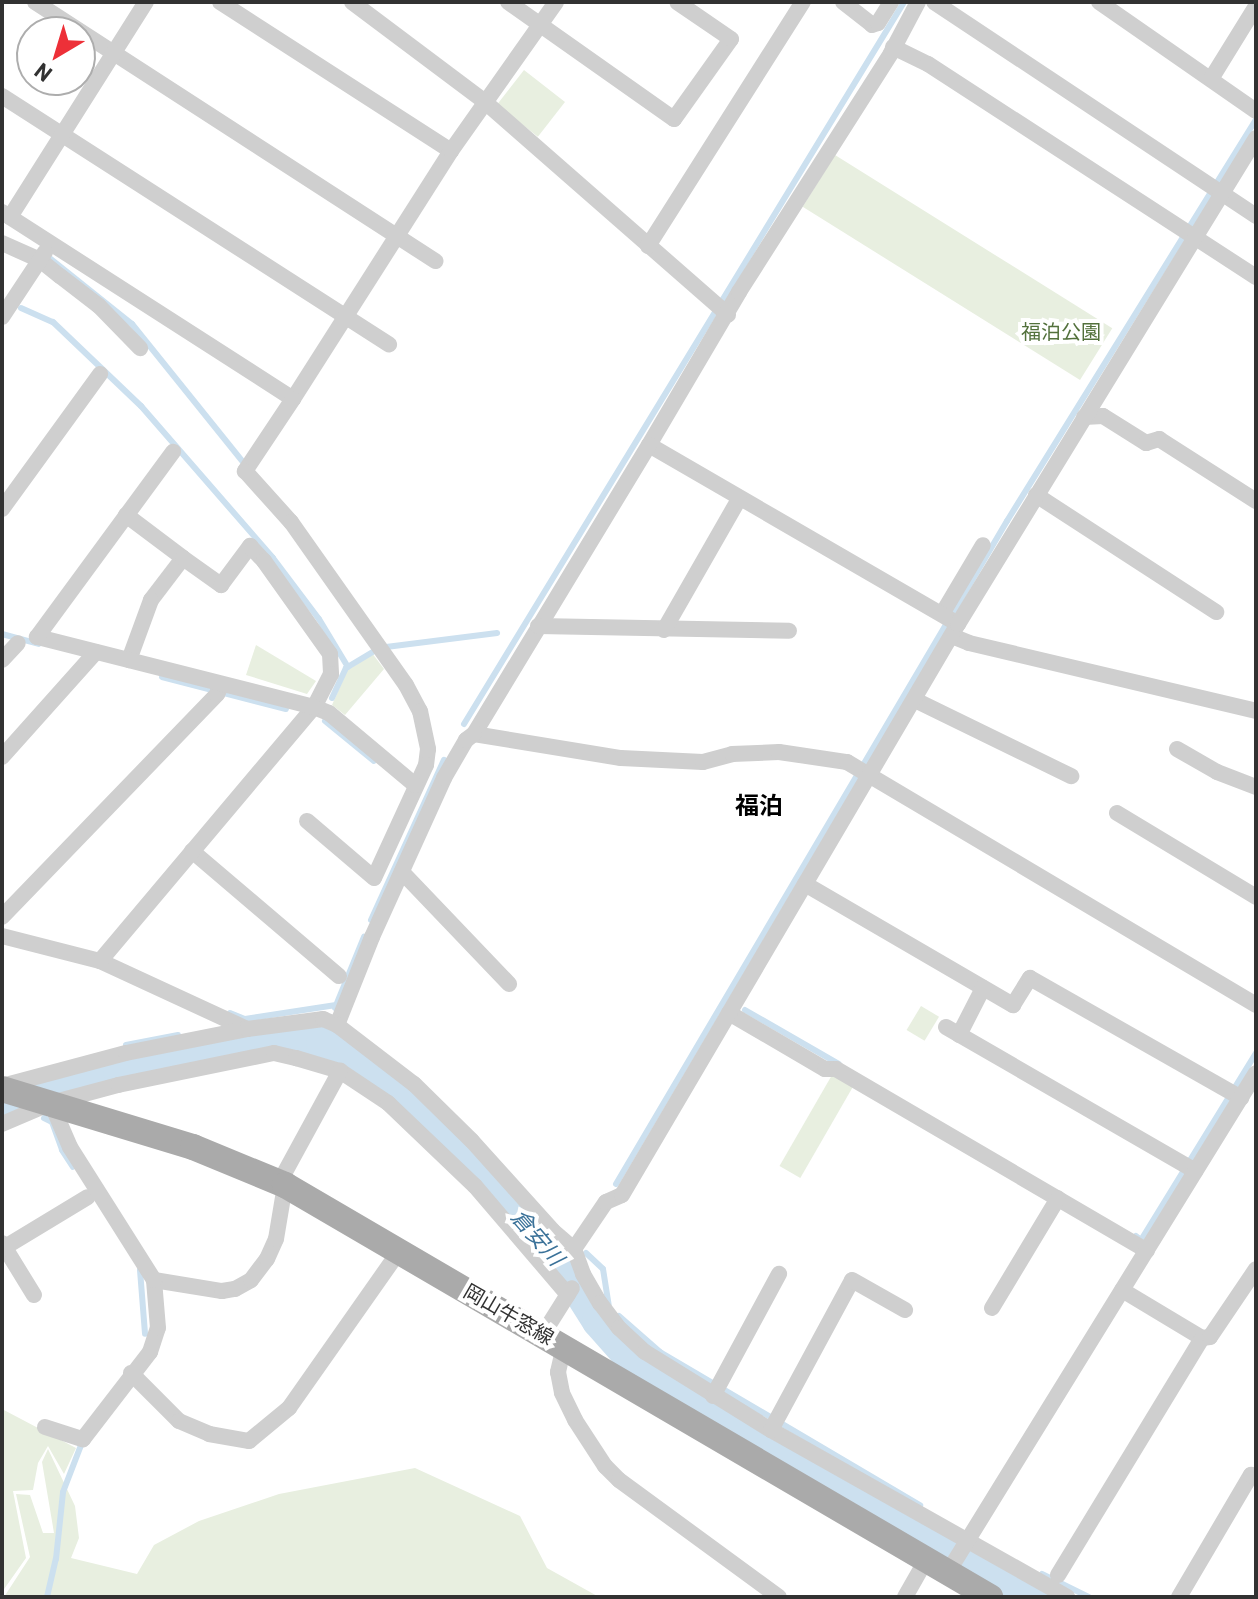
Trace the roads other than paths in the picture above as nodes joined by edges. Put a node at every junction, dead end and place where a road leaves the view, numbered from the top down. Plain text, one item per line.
1 (35, 2) edge
2 (146, 2) edge
3 (220, 2) edge
4 (508, 2) edge
5 (556, 2) edge
6 (677, 2) edge
7 (803, 2) edge
8 (843, 2) edge
9 (891, 2) edge
10 (918, 2) edge
11 (934, 2) edge
12 (1099, 2) edge
13 (356, 3) edge
14 (1256, 6) edge
15 (540, 24) junction
16 (893, 47) junction
17 (113, 53) junction
18 (1211, 79) junction
19 (2, 96) edge
20 (485, 102) junction
21 (1256, 111) edge
22 (62, 134) junction
23 (1256, 138) edge
24 (451, 151) junction
25 (1215, 190) junction
26 (6, 214) edge
27 (1256, 216) edge
28 (1188, 235) junction
29 (397, 236) junction
30 (2, 243) edge
31 (648, 246) junction
32 (44, 253) junction
33 (436, 261) dead end
34 (1256, 277) edge
35 (722, 310) junction
36 (346, 316) junction
37 (2, 317) edge
38 (389, 344) dead end
39 (140, 348) dead end
40 (100, 374) dead end
41 (293, 399) junction
42 (1084, 417) junction
43 (649, 445) junction
44 (173, 452) dead end
45 (1036, 495) junction
46 (739, 499) junction
47 (1256, 501) edge
48 (2, 509) edge
49 (126, 515) junction
50 (983, 545) dead end
51 (183, 558) junction
52 (1216, 612) dead end
53 (950, 622) junction
54 (538, 626) junction
55 (664, 630) junction
56 (789, 631) dead end
57 (18, 643) dead end
58 (93, 657) junction
59 (2, 660) edge
60 (129, 660) junction
61 (220, 689) junction
62 (915, 700) junction
63 (314, 707) junction
64 (1256, 711) edge
65 (474, 734) junction
66 (428, 749) junction
67 (1177, 749) dead end
68 (460, 751) junction
69 (2, 757) edge
70 (863, 771) junction
71 (1071, 776) dead end
72 (415, 785) junction
73 (1256, 787) edge
74 (1117, 813) dead end
75 (307, 821) dead end
76 (192, 851) junction
77 (402, 872) junction
78 (805, 884) junction
79 (1256, 897) edge
80 (2, 917) edge
81 (2, 936) edge
82 (100, 961) junction
83 (339, 976) dead end
84 (509, 984) dead end
85 (983, 988) junction
86 (1256, 1005) edge
87 (729, 1013) junction
88 (337, 1025) junction
89 (247, 1029) junction
90 (340, 1071) junction
91 (1256, 1073) edge
92 (4, 1089) edge
93 (1235, 1095) junction
94 (45, 1102) junction
95 (2, 1124) edge
96 (1190, 1169) junction
97 (282, 1184) junction
98 (88, 1197) dead end
99 (1058, 1198) junction
100 (3, 1247) edge
101 (574, 1249) junction
102 (400, 1250) junction
103 (1147, 1251) junction
104 (1256, 1269) edge
105 (779, 1274) dead end
106 (154, 1280) junction
107 (575, 1285) junction
108 (1122, 1290) junction
109 (34, 1295) dead end
110 (992, 1308) dead end
111 (905, 1310) dead end
112 (1202, 1338) junction
113 (554, 1340) junction
114 (131, 1373) junction
115 (716, 1389) junction
116 (774, 1424) junction
117 (45, 1427) dead end
118 (1256, 1477) edge
119 (968, 1540) junction
120 (942, 1565) junction
121 (1058, 1575) dead end
122 (779, 1597) edge
123 (905, 1597) edge
124 (990, 1597) edge
125 (1067, 1597) edge
126 (1179, 1597) edge

1 - 17 street
2 - 17 street
3 - 24 street
4 - 15 street
5 - 15 street
6 - 15 street
7 - 31 street
8 - 9 street
10 - 16 street
11 - 25 street
12 - 18 street
13 - 20 street
14 - 18 street
15 - 20 street
16 - 28 street
16 - 35 street
17 - 22 street
17 - 29 street
18 - 21 street
19 - 22 street
20 - 24 street
20 - 31 street
22 - 26 street
22 - 36 street
23 - 25 street
24 - 29 street
25 - 27 street
25 - 28 street
26 - 32 street
28 - 34 street
28 - 42 street
29 - 33 street
29 - 36 street
30 - 32 street
31 - 35 street
32 - 37 street
32 - 39 street
32 - 41 street
35 - 43 street
36 - 38 street
36 - 41 street
40 - 48 street
41 - 66 street
42 - 45 street
42 - 47 street
43 - 46 street
43 - 54 street
44 - 49 street
45 - 52 street
45 - 53 street
46 - 53 street
46 - 55 street
49 - 51 street
49 - 58 street
50 - 53 street
51 - 60 street
51 - 63 street
53 - 62 street
53 - 64 street
54 - 55 street
54 - 65 street
55 - 56 street
57 - 59 street
58 - 60 street
58 - 69 street
60 - 61 street
61 - 63 street
61 - 80 street
62 - 70 street
62 - 71 street
63 - 72 street
63 - 76 street
65 - 68 street
65 - 70 street
66 - 68 street
66 - 72 street
67 - 73 street
68 - 77 street
70 - 78 street
70 - 86 street
72 - 75 street
74 - 79 street
76 - 82 street
76 - 83 street
77 - 84 street
77 - 88 street
78 - 85 street
78 - 87 street
81 - 82 street
82 - 89 street
85 - 93 street
85 - 96 street
87 - 99 street
87 - 101 street
88 - 89 street
88 - 101 street
89 - 92 street
90 - 94 street
90 - 97 street
90 - 107 street
91 - 93 street
92 - 94 main road, 岡山牛窓線
93 - 96 street
94 - 95 street
94 - 97 main road, 岡山牛窓線
94 - 106 street
96 - 103 street
97 - 102 main road, 岡山牛窓線
97 - 106 street
98 - 100 street
99 - 103 street
99 - 110 street
100 - 109 street
101 - 107 street
102 - 113 main road, 岡山牛窓線
102 - 114 street
103 - 108 street
104 - 112 street
105 - 115 street
106 - 114 street
107 - 113 street
107 - 115 street
108 - 112 street
108 - 119 street
111 - 116 street
112 - 121 street
113 - 120 main road, 岡山牛窓線
113 - 122 street
114 - 117 street
115 - 116 street
116 - 119 street
118 - 126 street
119 - 120 street
119 - 125 street
120 - 123 street
120 - 124 main road, 岡山牛窓線

